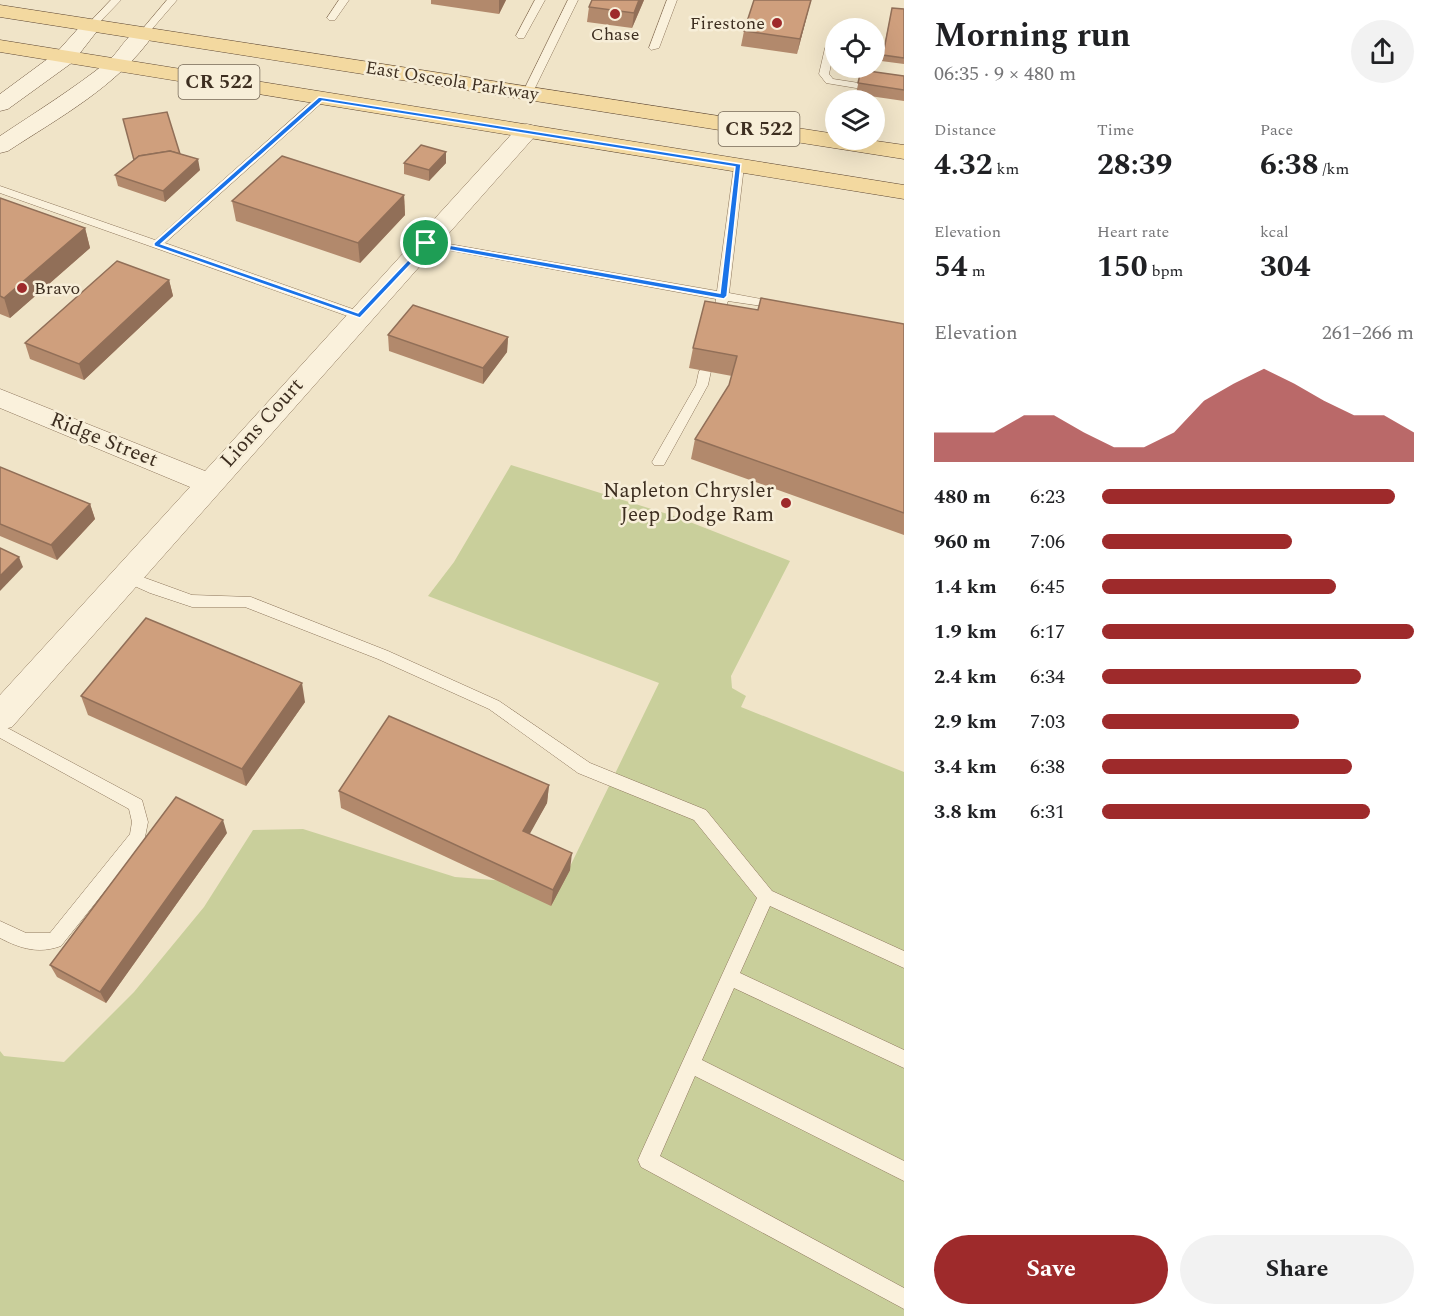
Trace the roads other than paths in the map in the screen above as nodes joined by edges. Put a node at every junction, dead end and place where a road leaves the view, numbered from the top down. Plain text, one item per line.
1 (116, 0) edge
2 (172, 0) edge
3 (344, 0) edge
4 (540, 0) edge
5 (573, 0) edge
6 (672, 0) edge
7 (0, 11) edge
8 (332, 18) dead end
9 (91, 26) junction
10 (143, 34) junction
11 (521, 36) dead end
12 (0, 46) edge
13 (654, 48) dead end
14 (65, 57) junction
15 (117, 65) junction
16 (827, 78) edge
17 (528, 93) junction
18 (904, 93) edge
19 (321, 99) junction
20 (0, 104) edge
21 (527, 131) junction
22 (0, 146) edge
23 (904, 152) edge
24 (739, 166) junction
25 (0, 189) edge
26 (904, 192) edge
27 (426, 243) junction
28 (156, 244) junction
29 (724, 296) junction
30 (793, 309) edge
31 (719, 314) edge
32 (360, 316) junction
33 (705, 371) edge
34 (0, 398) edge
35 (659, 462) dead end
36 (208, 483) junction
37 (126, 576) junction
38 (0, 717) edge
39 (0, 730) edge
40 (766, 896) junction
41 (0, 929) edge
42 (904, 960) edge
43 (730, 977) junction
44 (904, 1059) edge
45 (691, 1064) junction
46 (904, 1170) edge
47 (904, 1299) edge

1 - 9 lane
2 - 10 lane
3 - 8 lane
4 - 11 lane
5 - 17 lane
6 - 13 lane
7 - 9 main road, East Osceola Parkway / CR 522
9 - 10 main road, East Osceola Parkway / CR 522
9 - 14 main road
10 - 15 main road
10 - 17 main road, East Osceola Parkway / CR 522
12 - 14 main road, East Osceola Parkway / CR 522
14 - 15 main road, East Osceola Parkway / CR 522
14 - 20 main road
15 - 19 main road, East Osceola Parkway / CR 522
15 - 22 main road
16 - 18 lane
17 - 23 main road, East Osceola Parkway / CR 522
19 - 21 main road, East Osceola Parkway / CR 522
19 - 28 lane
21 - 24 main road, East Osceola Parkway / CR 522
21 - 27 street, Lions Court
24 - 26 main road, East Osceola Parkway / CR 522
24 - 29 lane
25 - 28 lane
27 - 29 lane
27 - 32 street, Lions Court
28 - 32 lane
29 - 30 lane
29 - 31 lane
32 - 36 street, Lions Court
33 - 35 lane
34 - 36 street, Ridge Street
36 - 37 street, Lions Court
37 - 38 street, Lions Court
37 - 40 lane
39 - 41 lane
40 - 42 lane
40 - 43 lane
43 - 44 lane
43 - 45 lane
45 - 46 lane
45 - 47 lane

